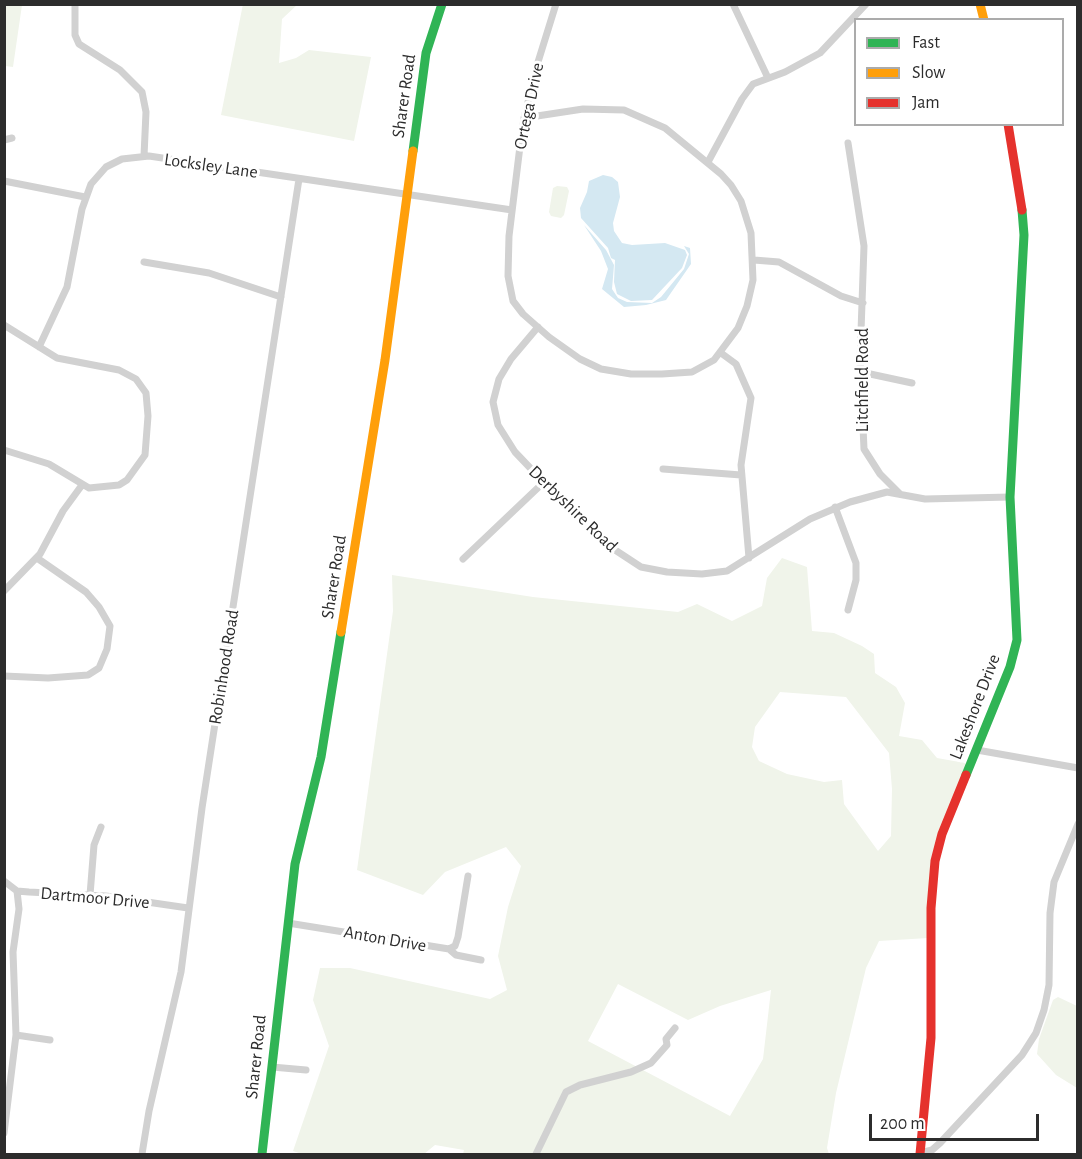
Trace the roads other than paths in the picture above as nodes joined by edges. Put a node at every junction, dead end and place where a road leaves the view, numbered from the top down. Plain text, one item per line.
1 (75, 4) edge
2 (442, 4) edge
3 (556, 4) edge
4 (733, 4) edge
5 (855, 4) edge
6 (866, 4) edge
7 (859, 12) junction
8 (768, 78) junction
9 (525, 118) junction
10 (1008, 126) edge
11 (848, 142) dead end
12 (144, 156) junction
13 (708, 162) junction
14 (299, 179) junction
15 (4, 181) edge
16 (408, 195) junction
17 (85, 197) junction
18 (512, 210) junction
19 (754, 260) junction
20 (144, 262) dead end
21 (281, 297) junction
22 (863, 303) junction
23 (4, 325) edge
24 (538, 327) junction
25 (39, 347) junction
26 (721, 352) junction
27 (861, 372) junction
28 (912, 383) dead end
29 (4, 450) edge
30 (663, 469) dead end
31 (741, 475) junction
32 (543, 482) junction
33 (82, 485) junction
34 (900, 494) junction
35 (1010, 497) junction
36 (836, 507) junction
37 (37, 558) junction
38 (749, 558) junction
39 (463, 559) dead end
40 (4, 591) edge
41 (848, 610) dead end
42 (4, 676) edge
43 (977, 750) junction
44 (1077, 768) edge
45 (1077, 824) edge
46 (101, 827) dead end
47 (468, 876) dead end
48 (4, 881) edge
49 (17, 891) junction
50 (90, 896) junction
51 (188, 908) junction
52 (288, 923) junction
53 (449, 949) junction
54 (481, 960) dead end
55 (675, 1028) dead end
56 (16, 1035) junction
57 (50, 1040) dead end
58 (272, 1067) junction
59 (306, 1070) dead end
60 (4, 1133) edge
61 (920, 1154) edge
62 (142, 1155) edge
63 (262, 1155) edge
64 (536, 1155) edge

1 - 12 street
2 - 16 street, Sharer Road
3 - 9 street, Ortega Drive
4 - 8 street
5 - 7 street
6 - 7 street
7 - 8 street
8 - 13 street
9 - 13 street, Ortega Drive
9 - 18 street, Ortega Drive
10 - 35 street, Lakeshore Drive
11 - 22 street, Litchfield Road
12 - 14 street, Locksley Lane
12 - 17 street, Locksley Lane
13 - 19 street, Ortega Drive
14 - 16 street, Locksley Lane
14 - 21 street, Robinhood Road
15 - 17 street
16 - 18 street, Locksley Lane
16 - 52 street, Sharer Road
17 - 25 street, Locksley Lane
18 - 24 street, Ortega Drive
19 - 22 street
19 - 26 street, Ortega Drive
20 - 21 street
21 - 51 street, Robinhood Road
22 - 27 street, Litchfield Road
23 - 25 street
24 - 26 street, Ortega Drive
24 - 32 street, Derbyshire Road
25 - 33 street
26 - 31 street
27 - 28 street
27 - 34 street, Litchfield Road
29 - 33 street
30 - 31 street
31 - 38 street
32 - 38 street, Derbyshire Road
32 - 39 street
33 - 37 street
34 - 35 street
34 - 36 street, Derbyshire Road
35 - 43 street, Lakeshore Drive
36 - 38 street, Derbyshire Road
36 - 41 street
37 - 40 street
37 - 42 street
43 - 44 street
43 - 61 street, Lakeshore Drive
45 - 61 street
46 - 50 street
47 - 53 street
48 - 49 street, Dartmoor Drive
49 - 50 street, Dartmoor Drive
49 - 56 street
50 - 51 street, Dartmoor Drive
51 - 62 street, Robinhood Road
52 - 53 street, Anton Drive
52 - 58 street, Sharer Road
53 - 54 street, Anton Drive
55 - 64 street
56 - 57 street
56 - 60 street
58 - 59 street
58 - 63 street, Sharer Road

